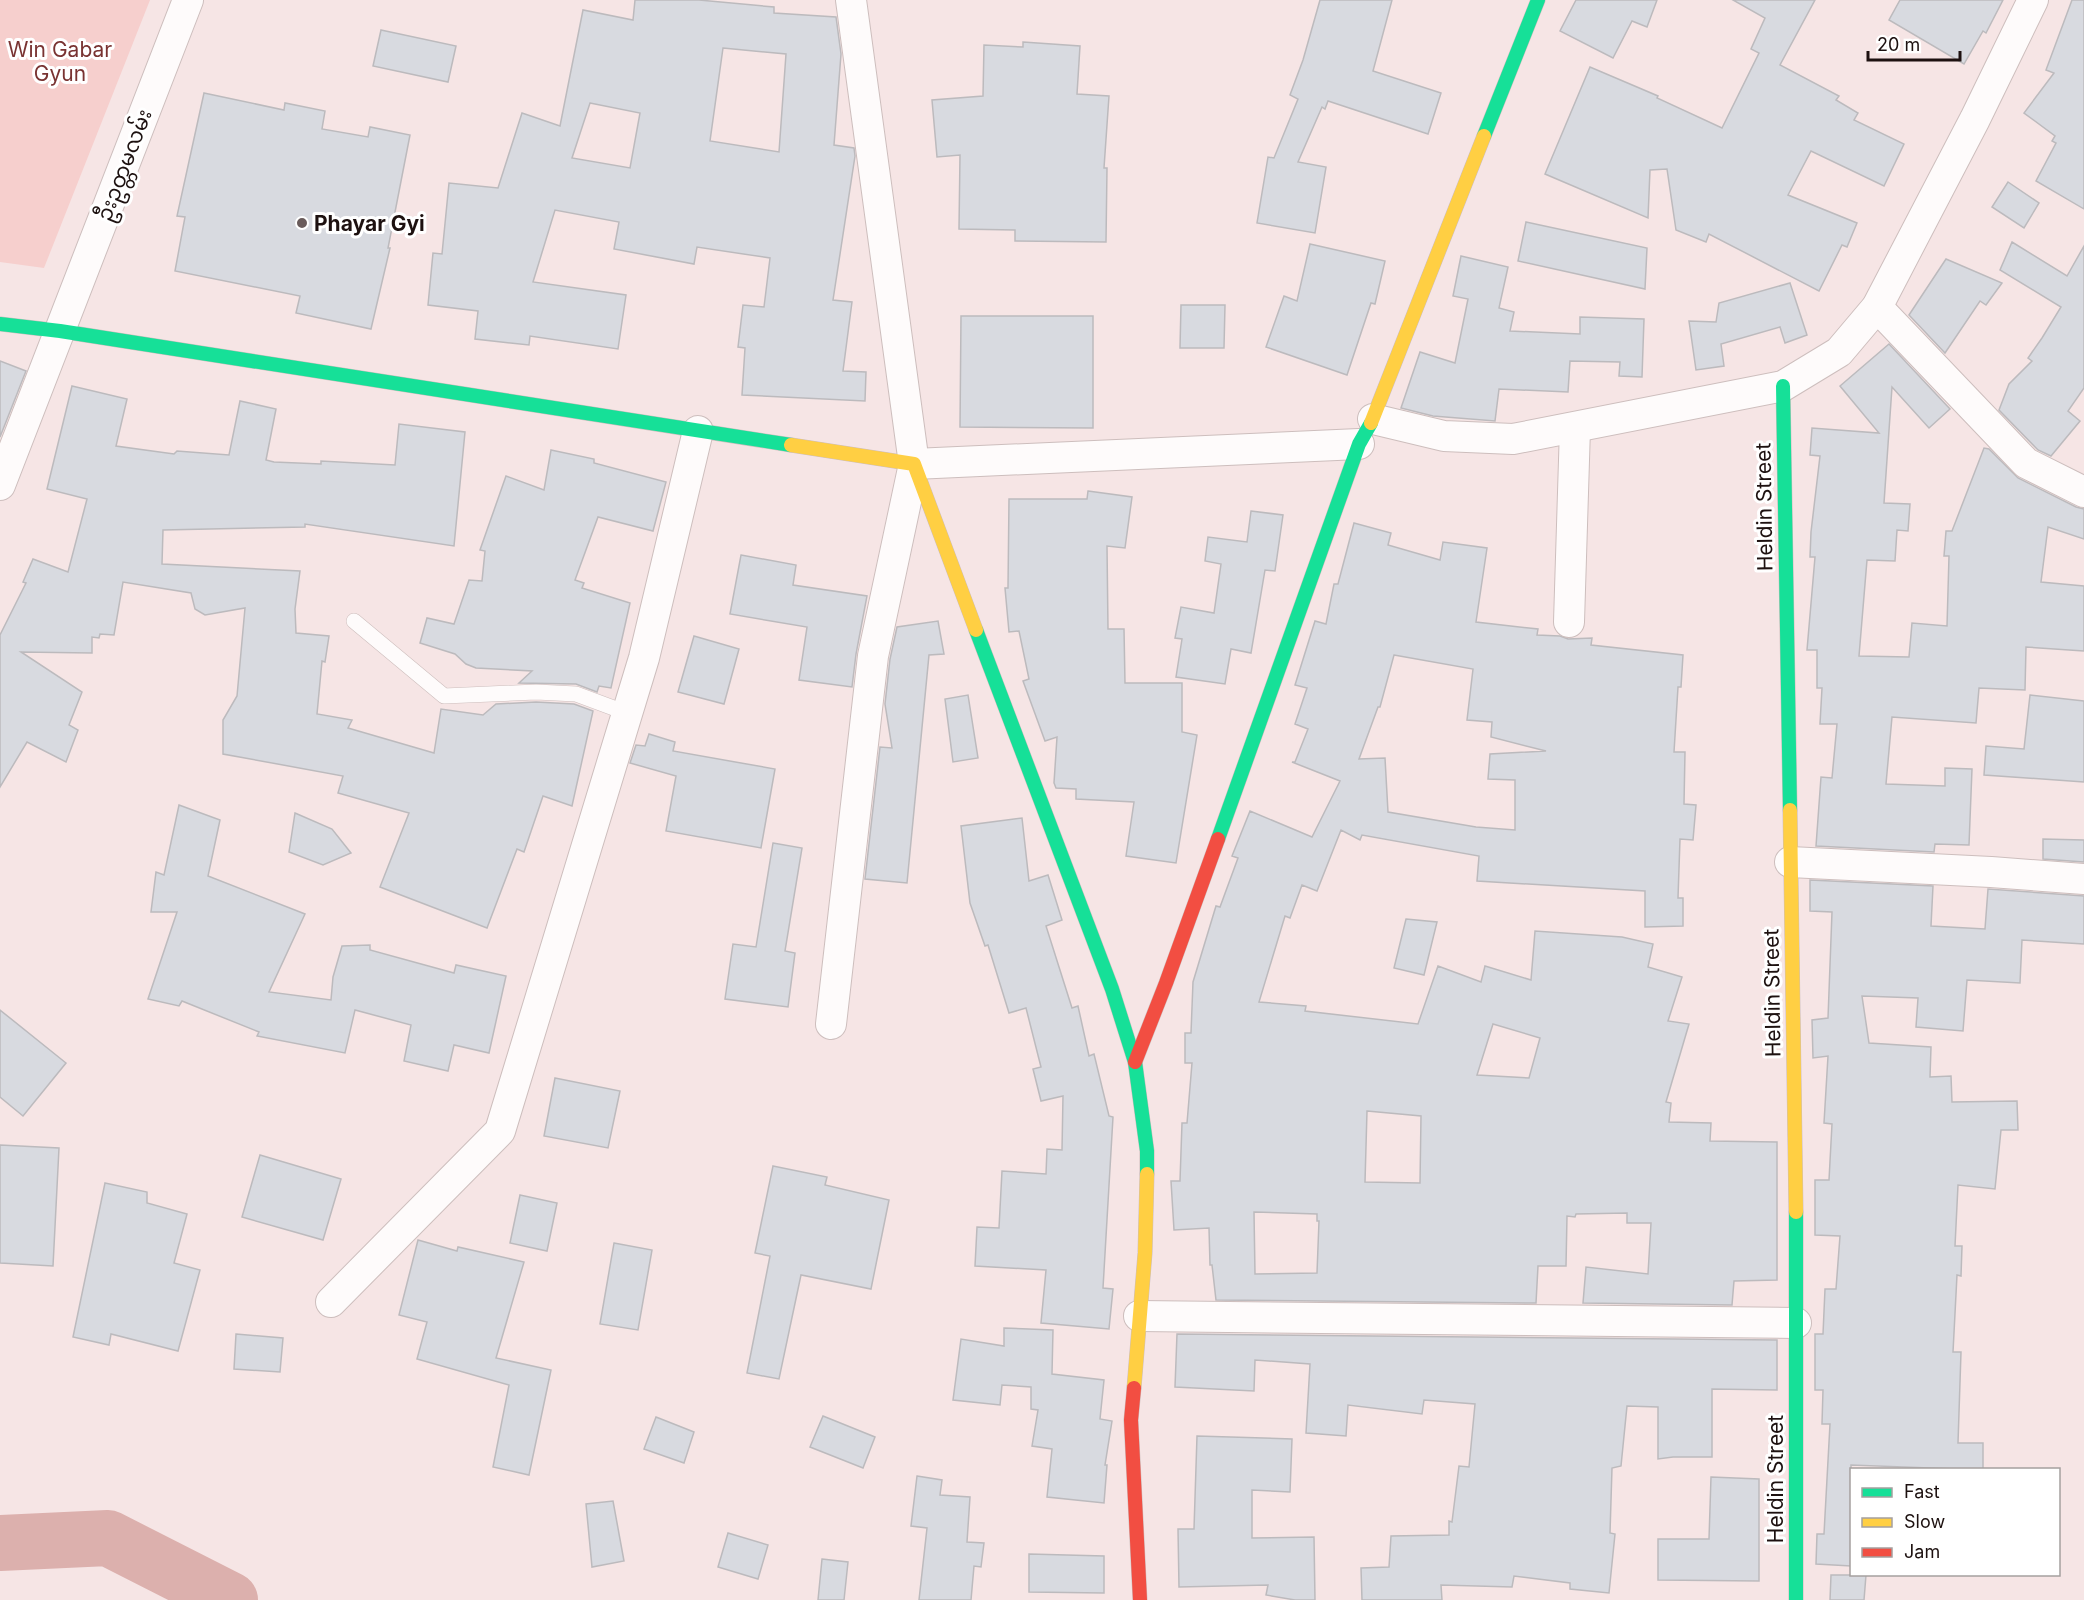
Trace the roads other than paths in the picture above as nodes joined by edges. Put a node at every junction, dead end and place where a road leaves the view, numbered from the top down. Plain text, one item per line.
1 (188, 0) edge
2 (851, 0) edge
3 (1538, 0) edge
4 (2033, 0) edge
5 (1877, 307) junction
6 (0, 324) edge
7 (60, 331) junction
8 (1783, 386) junction
9 (1575, 428) junction
10 (698, 431) junction
11 (1366, 432) junction
12 (914, 464) junction
13 (0, 485) edge
14 (2084, 492) edge
15 (354, 621) dead end
16 (1569, 622) dead end
17 (627, 713) junction
18 (1790, 862) junction
19 (2084, 879) edge
20 (831, 1024) dead end
21 (1135, 1062) junction
22 (331, 1302) dead end
23 (1139, 1316) junction
24 (1796, 1323) junction
25 (1140, 1600) edge
26 (1796, 1600) edge

1 - 7 street, ဦးဥတ္တမလမ်း
2 - 12 street
3 - 11 street
4 - 5 street
5 - 8 street
5 - 14 street
6 - 7 street
7 - 10 street
7 - 13 street, ဦးဥတ္တမလမ်း
8 - 9 street
8 - 18 street, Heldin Street
9 - 11 street
9 - 16 street
10 - 12 street
10 - 17 street
11 - 12 street
11 - 21 street
12 - 20 street
12 - 21 street
15 - 17 lane
17 - 22 street
18 - 19 street
18 - 24 street, Heldin Street
21 - 23 street
23 - 24 street
23 - 25 street
24 - 26 street, Heldin Street

